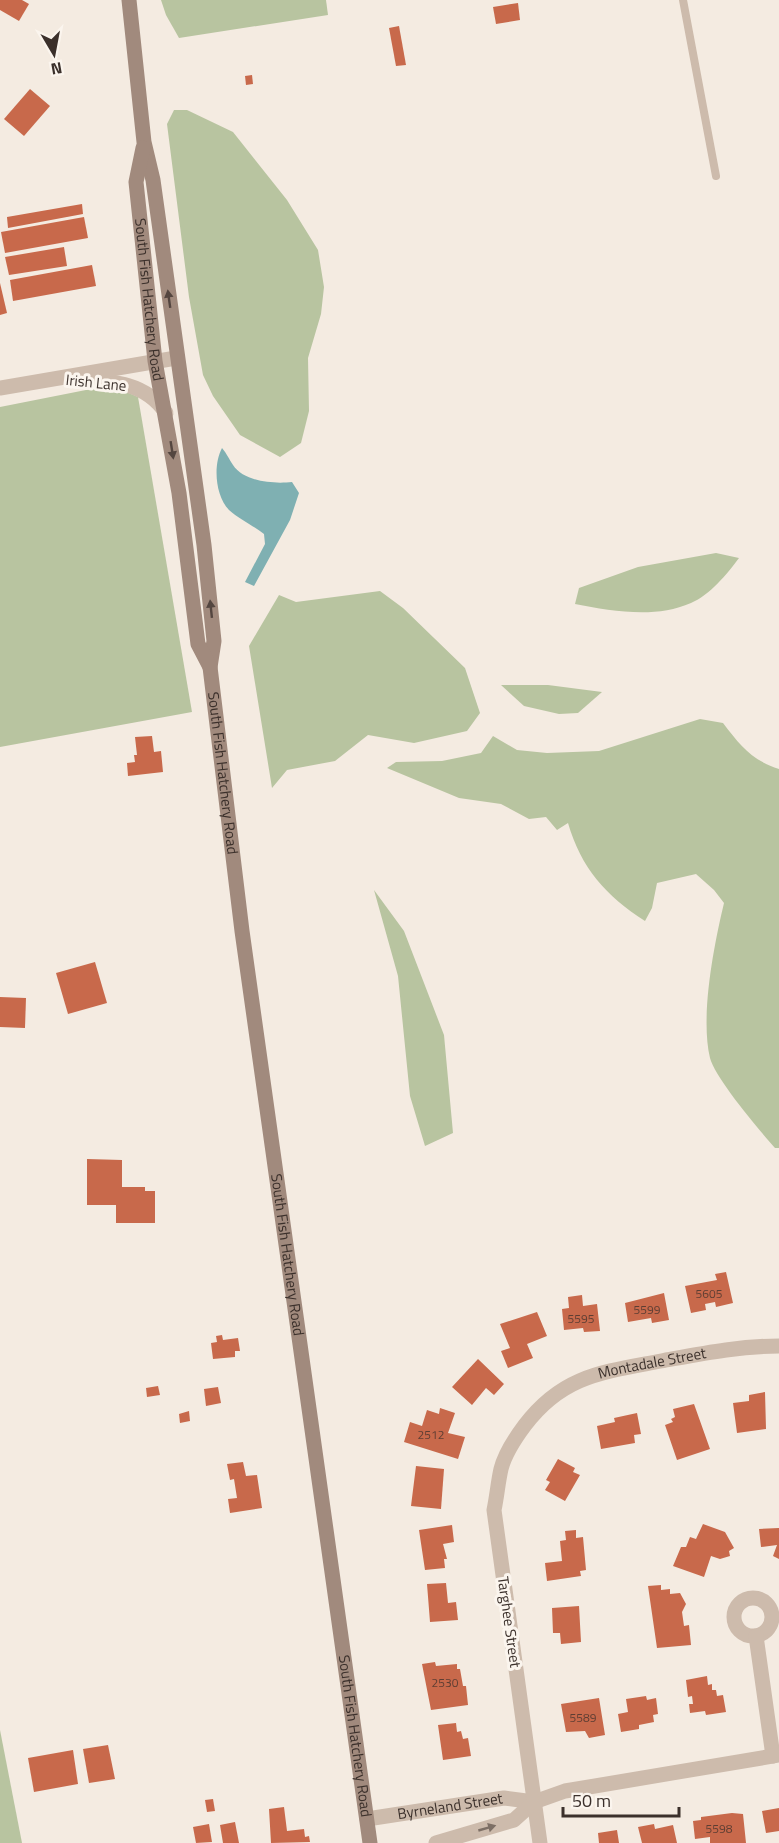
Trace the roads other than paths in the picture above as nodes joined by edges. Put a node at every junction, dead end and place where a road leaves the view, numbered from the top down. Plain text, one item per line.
1 (129, 0) edge
2 (684, 0) edge
3 (144, 142) junction
4 (716, 177) dead end
5 (176, 358) junction
6 (155, 361) junction
7 (51, 379) junction
8 (0, 388) edge
9 (167, 414) junction
10 (210, 667) junction
11 (779, 1346) edge
12 (537, 1410) joint
13 (756, 1636) dead end
14 (776, 1756) edge
15 (534, 1802) junction
16 (367, 1819) junction
17 (370, 1843) edge
18 (436, 1843) edge
19 (540, 1843) edge

1 - 3 main road, South Fish Hatchery Road
2 - 4 lane
5 -> 3 main road, South Fish Hatchery Road
3 - 6 main road, South Fish Hatchery Road
5 - 6 street, Irish Lane
10 -> 5 main road, South Fish Hatchery Road
6 - 7 street, Irish Lane
6 - 9 main road, South Fish Hatchery Road
7 - 8 street, Irish Lane
7 - 9 street, Irish Lane
9 -> 10 main road, South Fish Hatchery Road
10 - 16 main road, South Fish Hatchery Road
11 - 12 street, Montadale Street
12 - 15 street, Targhee Street
13 - 14 street
14 - 15 street, Byrneland Street
15 - 16 street, Byrneland Street
18 -> 15 street, Byrneland Street
15 - 19 street, Targhee Street
16 - 17 main road, South Fish Hatchery Road

